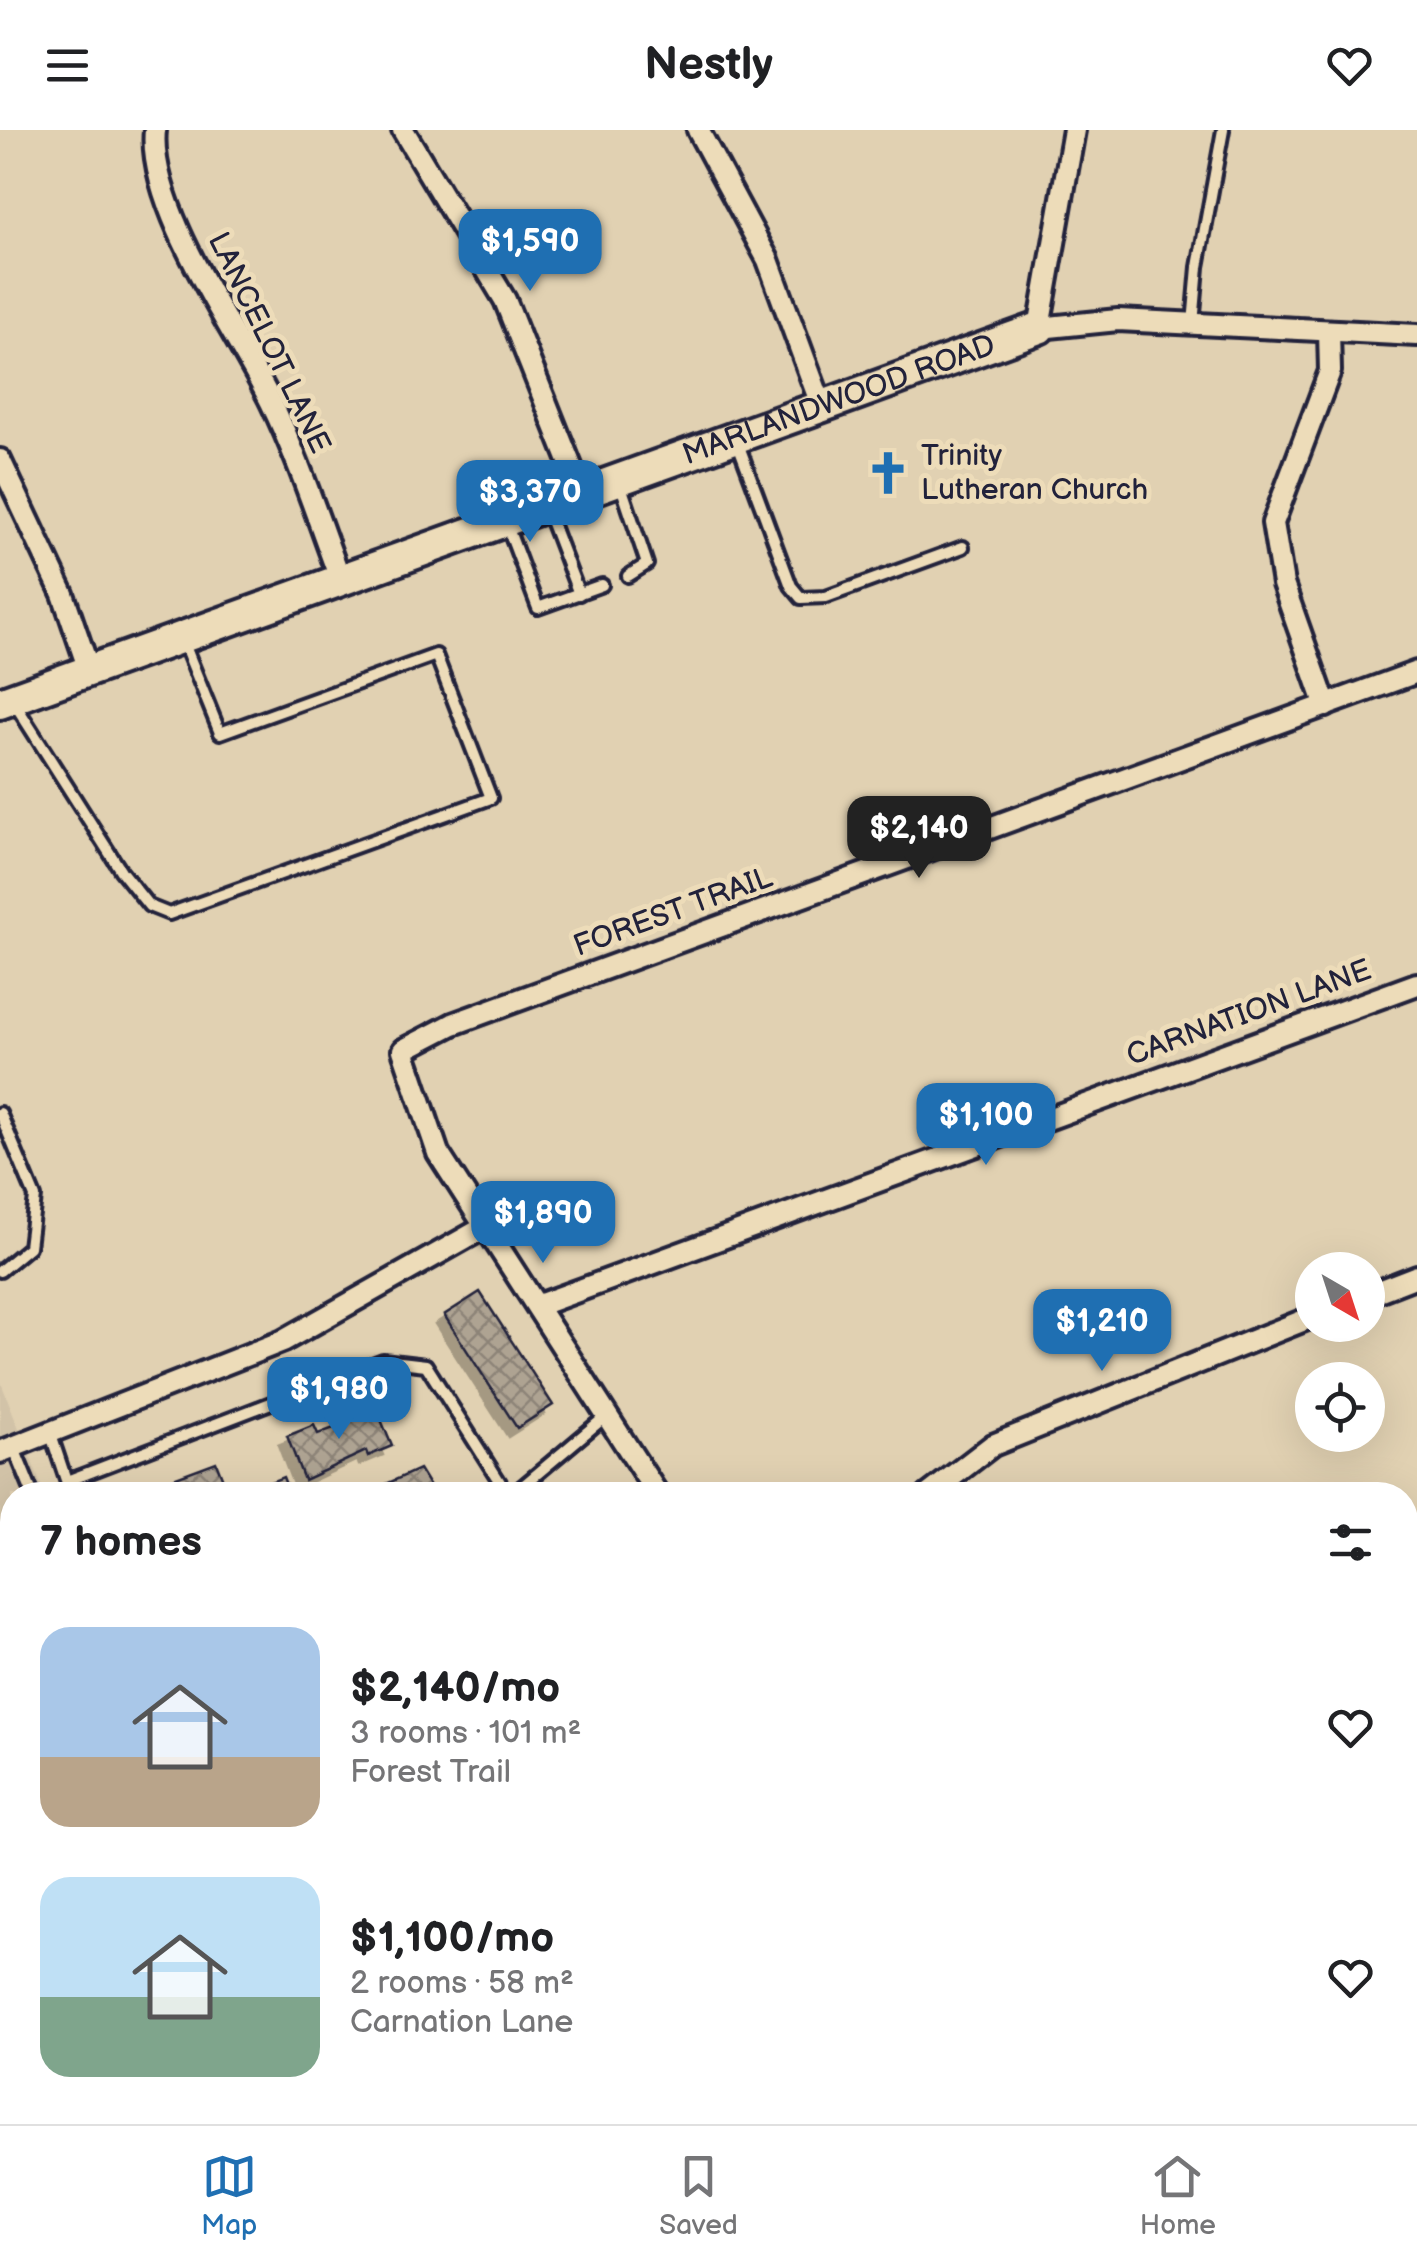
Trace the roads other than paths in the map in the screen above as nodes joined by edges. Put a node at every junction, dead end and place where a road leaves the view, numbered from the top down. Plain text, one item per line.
1 (155, 130) edge
2 (403, 130) edge
3 (698, 130) edge
4 (1074, 130) edge
5 (1224, 130) edge
6 (1193, 324) junction
7 (1039, 328) junction
8 (1329, 331) junction
9 (1417, 335) edge
10 (822, 408) junction
11 (736, 440) junction
12 (0, 460) edge
13 (619, 482) junction
14 (582, 494) junction
15 (546, 507) junction
16 (505, 522) junction
17 (963, 547) dead end
18 (628, 576) dead end
19 (341, 581) junction
20 (602, 585) dead end
21 (579, 594) junction
22 (182, 636) junction
23 (89, 670) junction
24 (1417, 672) edge
25 (6, 701) edge
26 (1326, 706) junction
27 (1417, 984) edge
28 (0, 1112) edge
29 (485, 1226) junction
30 (0, 1271) edge
31 (1417, 1276) edge
32 (1385, 1289) edge
33 (539, 1305) junction
34 (1295, 1325) edge
35 (606, 1415) junction
36 (50, 1432) junction
37 (7, 1449) edge
38 (26, 1482) edge
39 (66, 1482) joint
40 (502, 1482) edge
41 (526, 1482) edge
42 (650, 1482) edge
43 (945, 1482) edge

1 - 19 street, LANCELOT LANE
2 - 14 street
3 - 10 street
4 - 7 street
5 - 6 lane
6 - 7 street, MARLANDWOOD ROAD
6 - 8 street, MARLANDWOOD ROAD
7 - 10 street, MARLANDWOOD ROAD
8 - 9 street, MARLANDWOOD ROAD
8 - 26 street
10 - 11 street, MARLANDWOOD ROAD
11 - 13 street, MARLANDWOOD ROAD
11 - 17 lane
12 - 23 street
13 - 14 street, MARLANDWOOD ROAD
13 - 18 lane
14 - 15 street, MARLANDWOOD ROAD
15 - 16 street, MARLANDWOOD ROAD
15 - 21 lane
16 - 19 street, MARLANDWOOD ROAD
16 - 21 lane
19 - 22 street, MARLANDWOOD ROAD
20 - 21 lane
22 - 23 street, MARLANDWOOD ROAD
22 - 25 lane
23 - 25 street, MARLANDWOOD ROAD
24 - 26 street, FOREST TRAIL
26 - 29 street, FOREST TRAIL
27 - 33 street, CARNATION LANE
28 - 30 lane
29 - 33 street
29 - 36 street
31 - 32 street
33 - 35 street
34 - 43 street
35 - 41 lane
35 - 42 street
36 - 37 street
36 - 39 lane
37 - 38 lane
39 - 40 lane

